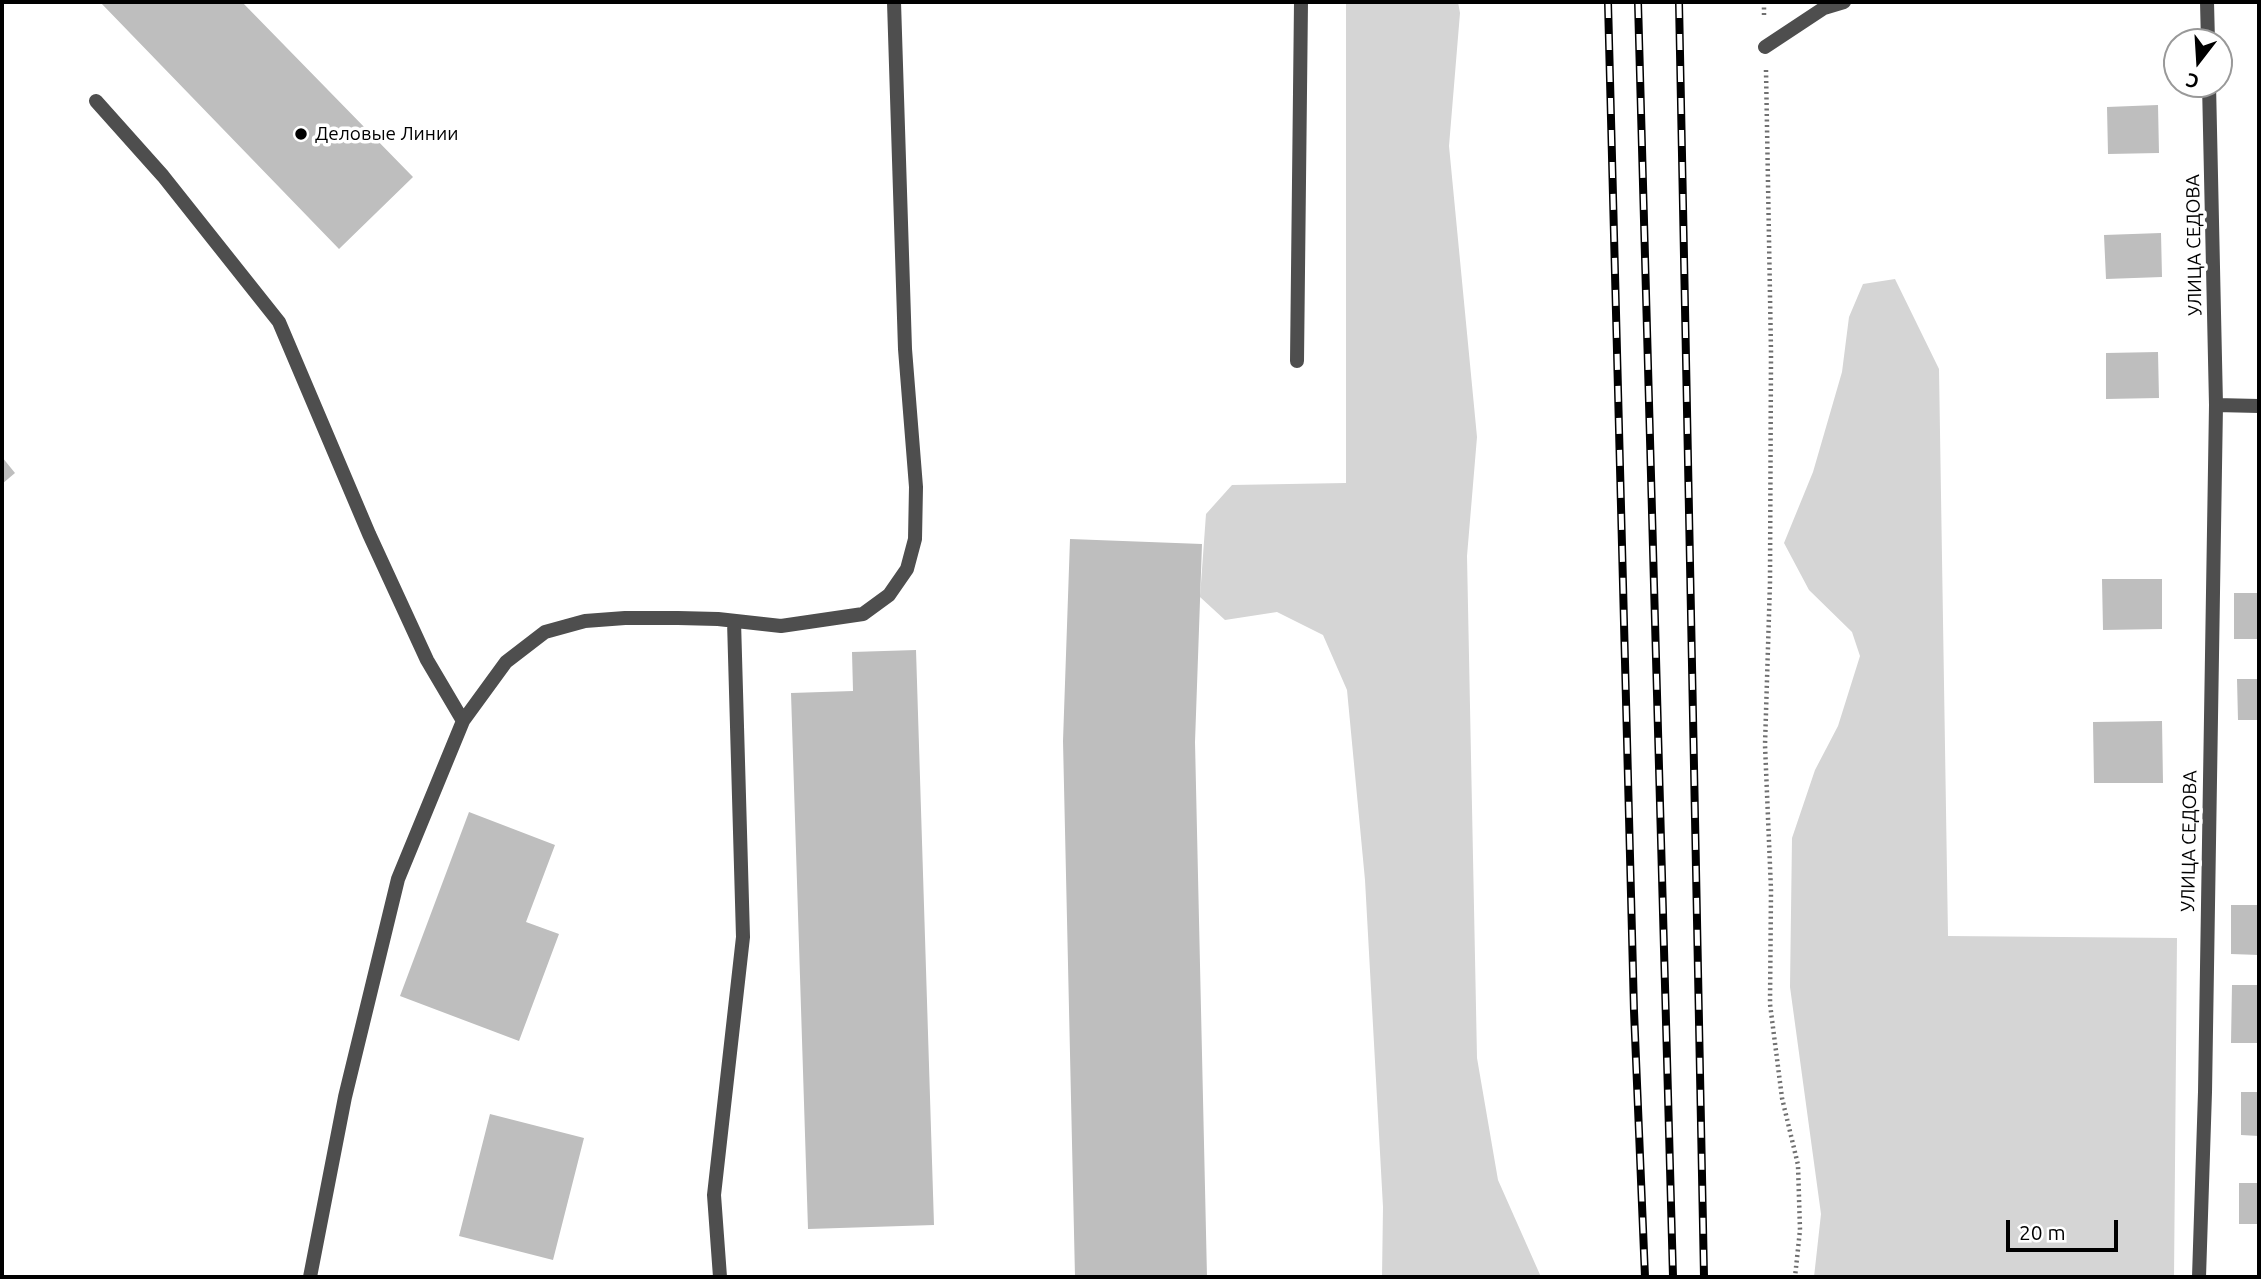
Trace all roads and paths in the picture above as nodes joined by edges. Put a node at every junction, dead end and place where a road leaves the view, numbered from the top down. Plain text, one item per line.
1 (894, 2) edge
2 (1301, 2) edge
3 (1763, 2) edge
4 (1844, 2) edge
5 (2207, 2) edge
6 (2208, 28) edge
7 (1765, 47) junction
8 (2209, 98) edge
9 (96, 101) dead end
10 (1297, 361) dead end
11 (2217, 405) junction
12 (2259, 406) edge
13 (734, 621) junction
14 (463, 721) junction
15 (310, 1277) edge
16 (720, 1277) edge
17 (1796, 1277) edge
18 (2199, 1277) edge

1 - 13 street
2 - 10 street
3 - 7 path
4 - 7 street
5 - 6 street
7 - 17 path
8 - 11 street, УЛИЦА СЕДОВА
9 - 14 street
11 - 12 street
11 - 18 street, УЛИЦА СЕДОВА
13 - 14 street
13 - 16 street
14 - 15 street

